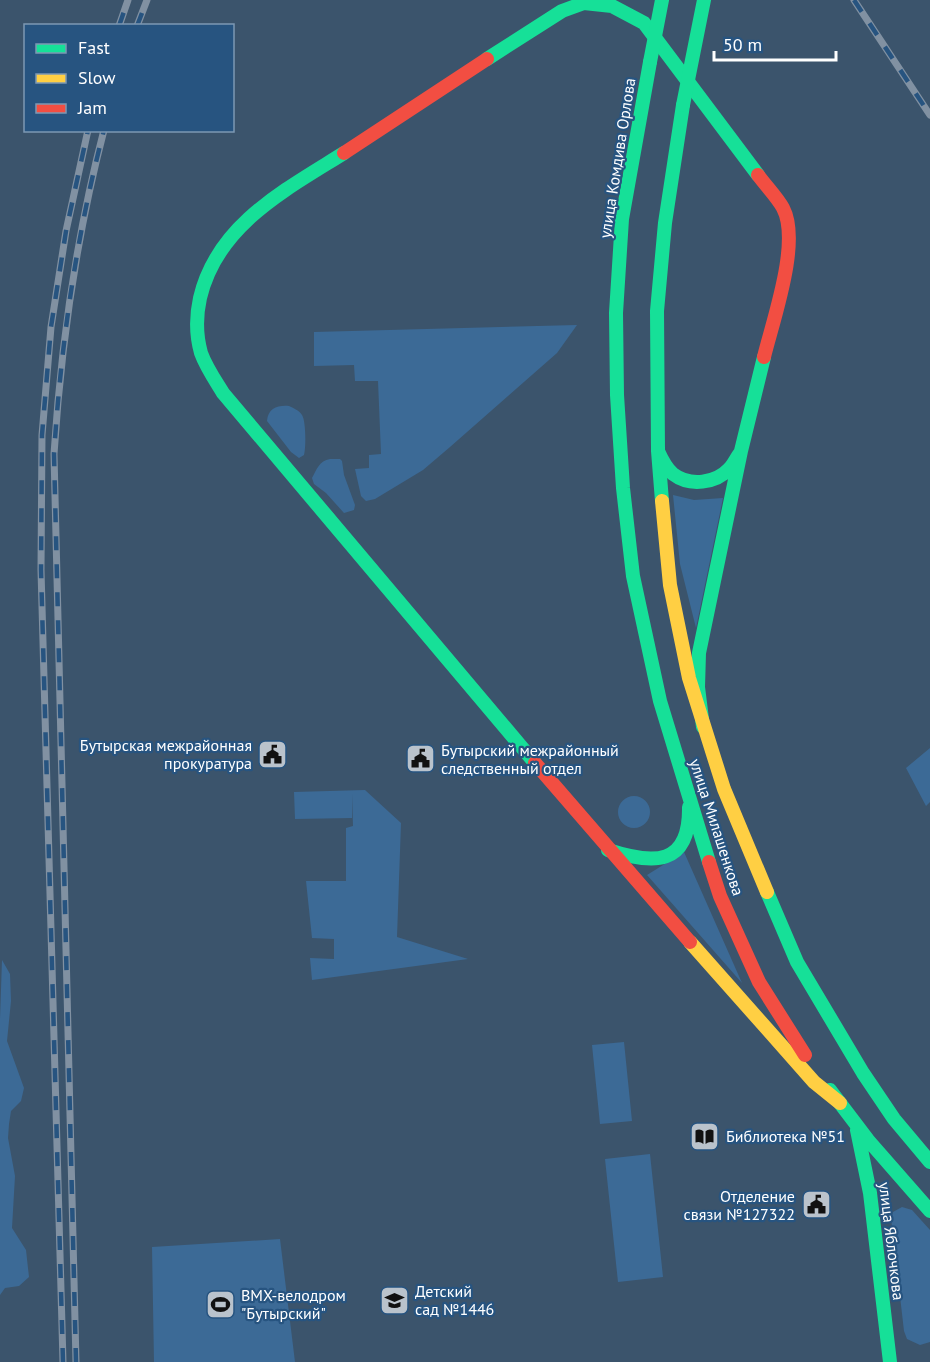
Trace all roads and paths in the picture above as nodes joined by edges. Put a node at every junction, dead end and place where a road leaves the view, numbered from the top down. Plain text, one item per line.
1 (662, 0) edge
2 (704, 0) edge
3 (617, 395) joint
4 (658, 451) junction
5 (741, 451) junction
6 (703, 727) junction
7 (689, 798) junction
8 (608, 850) junction
9 (840, 1103) junction
10 (856, 1125) junction
11 (900, 1152) junction
12 (930, 1162) edge
13 (870, 1193) junction
14 (930, 1211) edge
15 (895, 1359) edge

1 - 3 street, улица Комдива Орлова, bridge
2 - 4 street, улица Милашенкова, bridge
3 - 7 street, улица Милашенкова
4 - 5 street
4 - 6 street, улица Милашенкова
5 - 6 street
5 - 8 street
6 - 11 street, улица Милашенкова
7 - 8 street
7 - 9 street, улица Милашенкова
8 - 9 street
9 - 10 street, улица Милашенкова
10 - 11 street, улица Милашенкова
10 - 13 street, улица Яблочкова
11 - 12 street, улица Милашенкова
11 - 13 street
11 - 14 street, улица Милашенкова
13 - 15 street, улица Яблочкова

